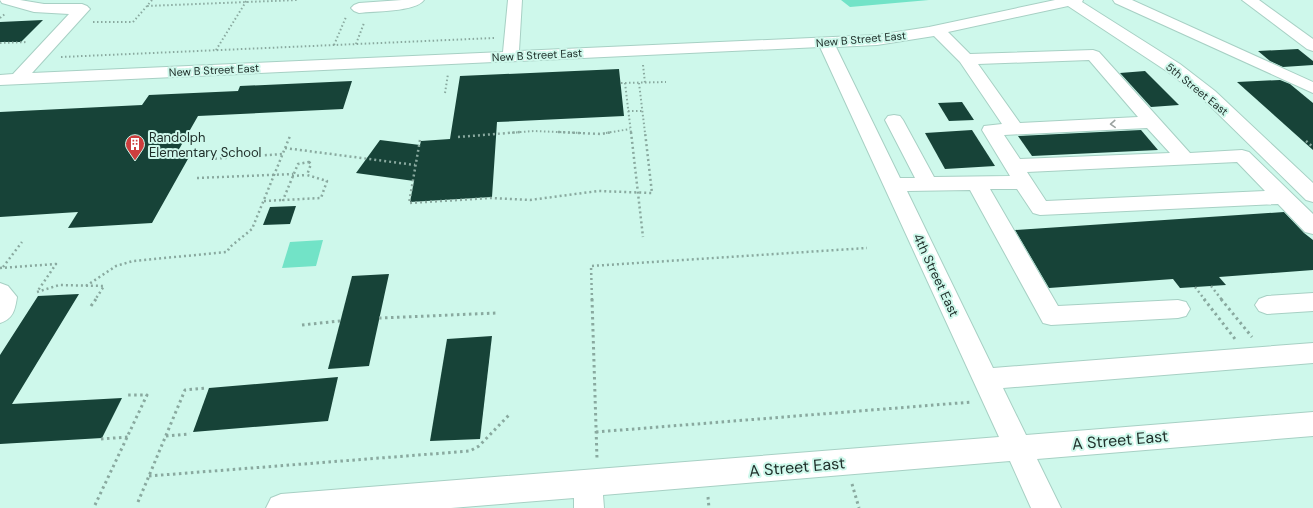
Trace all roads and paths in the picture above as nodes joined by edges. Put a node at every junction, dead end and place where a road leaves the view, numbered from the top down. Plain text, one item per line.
1 (6, 0) edge
2 (152, 0) edge
3 (205, 0) edge
4 (291, 0) edge
5 (297, 0) edge
6 (417, 0) edge
7 (515, 0) edge
8 (1120, 0) edge
9 (1249, 0) edge
10 (247, 1) edge
11 (202, 4) junction
12 (147, 6) junction
13 (1070, 7) edge
14 (353, 10) joint
15 (93, 22) dead end
16 (937, 30) junction
17 (496, 38) dead end
18 (33, 42) dead end
19 (826, 42) junction
20 (0, 43) edge
21 (334, 45) junction
22 (1313, 46) edge
23 (216, 51) junction
24 (511, 56) junction
25 (37, 58) junction
26 (966, 59) junction
27 (448, 74) dead end
28 (18, 79) junction
29 (0, 80) edge
30 (666, 82) dead end
31 (625, 83) junction
32 (639, 83) junction
33 (621, 84) dead end
34 (1313, 88) edge
35 (445, 93) dead end
36 (628, 111) junction
37 (642, 111) junction
38 (894, 120) dead end
39 (1152, 122) junction
40 (1014, 128) junction
41 (630, 130) junction
42 (290, 136) dead end
43 (458, 137) dead end
44 (420, 140) dead end
45 (1306, 141) dead end
46 (1313, 147) edge
47 (285, 148) junction
48 (282, 154) junction
49 (210, 159) dead end
50 (1185, 159) junction
51 (416, 165) junction
52 (274, 174) junction
53 (1018, 174) junction
54 (292, 175) junction
55 (308, 176) junction
56 (197, 178) dead end
57 (976, 183) junction
58 (928, 184) junction
59 (894, 185) junction
60 (638, 193) junction
61 (1313, 194) edge
62 (1283, 196) junction
63 (264, 200) junction
64 (283, 200) junction
65 (1313, 227) edge
66 (643, 237) dead end
67 (22, 242) dead end
68 (867, 248) dead end
69 (2, 268) edge
70 (86, 286) junction
71 (1210, 286) dead end
72 (1195, 288) dead end
73 (0, 292) edge
74 (1313, 302) edge
75 (1268, 305) dead end
76 (91, 306) dead end
77 (1178, 310) dead end
78 (498, 313) dead end
79 (0, 314) edge
80 (379, 318) dead end
81 (340, 322) dead end
82 (302, 325) dead end
83 (1313, 353) edge
84 (1259, 357) junction
85 (207, 388) dead end
86 (990, 389) junction
87 (125, 395) dead end
88 (509, 415) dead end
89 (1313, 424) edge
90 (596, 432) junction
91 (190, 434) dead end
92 (166, 436) junction
93 (128, 437) junction
94 (101, 439) dead end
95 (1018, 448) junction
96 (149, 476) junction
97 (592, 492) edge
98 (138, 502) dead end
99 (397, 503) edge
100 (95, 505) dead end
101 (281, 508) edge
102 (1046, 508) edge

1 - 25 street
2 - 12 path
3 - 11 path
4 - 5 path
4 - 10 path
6 - 14 street
7 - 24 street
8 - 34 street
9 - 22 street
10 - 11 path
10 - 23 path
11 - 12 path
12 - 15 path
13 - 16 street, New B Street East
13 - 61 street, 5th Street East
14 - 21 path
16 - 19 street, New B Street East
16 - 26 street
17 - 21 path
18 - 20 path
19 - 24 street, New B Street East
19 - 59 street, 4th Street East
21 - 23 path
23 - 25 path
24 - 28 street, New B Street East
25 - 28 street
26 - 39 street
26 - 40 street
27 - 35 path
28 - 29 street, New B Street East
30 - 32 path
31 - 32 path
31 - 33 path
31 - 36 path
32 - 37 path
36 - 37 path
36 - 41 path
37 - 60 path
38 - 58 street
39 -> 40 street
39 - 50 street
40 - 53 street
41 - 43 path
41 - 60 path
42 - 47 path
44 - 51 path
45 - 46 path
47 - 48 path
47 - 51 path
48 - 49 path
48 - 52 path
50 - 53 street
50 - 62 street
51 - 60 path
52 - 54 path
52 - 56 path
52 - 63 path
53 - 57 street
53 - 62 street
54 - 55 path
54 - 55 path
54 - 64 path
55 - 64 path
57 - 58 street
57 - 77 street
58 - 59 street
59 - 86 street, 4th Street East
60 - 66 path
62 - 65 street
63 - 64 path
63 - 70 path
67 - 69 path
68 - 90 path
69 - 70 path
70 - 76 path
71 - 84 path
72 - 84 path
73 - 79 street
74 - 75 street
78 - 80 path
81 - 82 path
83 - 84 street
84 - 86 street
85 - 92 path
86 - 90 path
86 - 95 street, 4th Street East
87 - 93 path
88 - 96 path
89 - 95 street, A Street East
90 - 97 path
91 - 92 path
92 - 96 path
93 - 94 path
93 - 100 path
95 - 97 street, A Street East
95 - 102 street, 4th Street East
96 - 98 path
97 - 99 street, A Street East
99 - 101 street, A Street East

